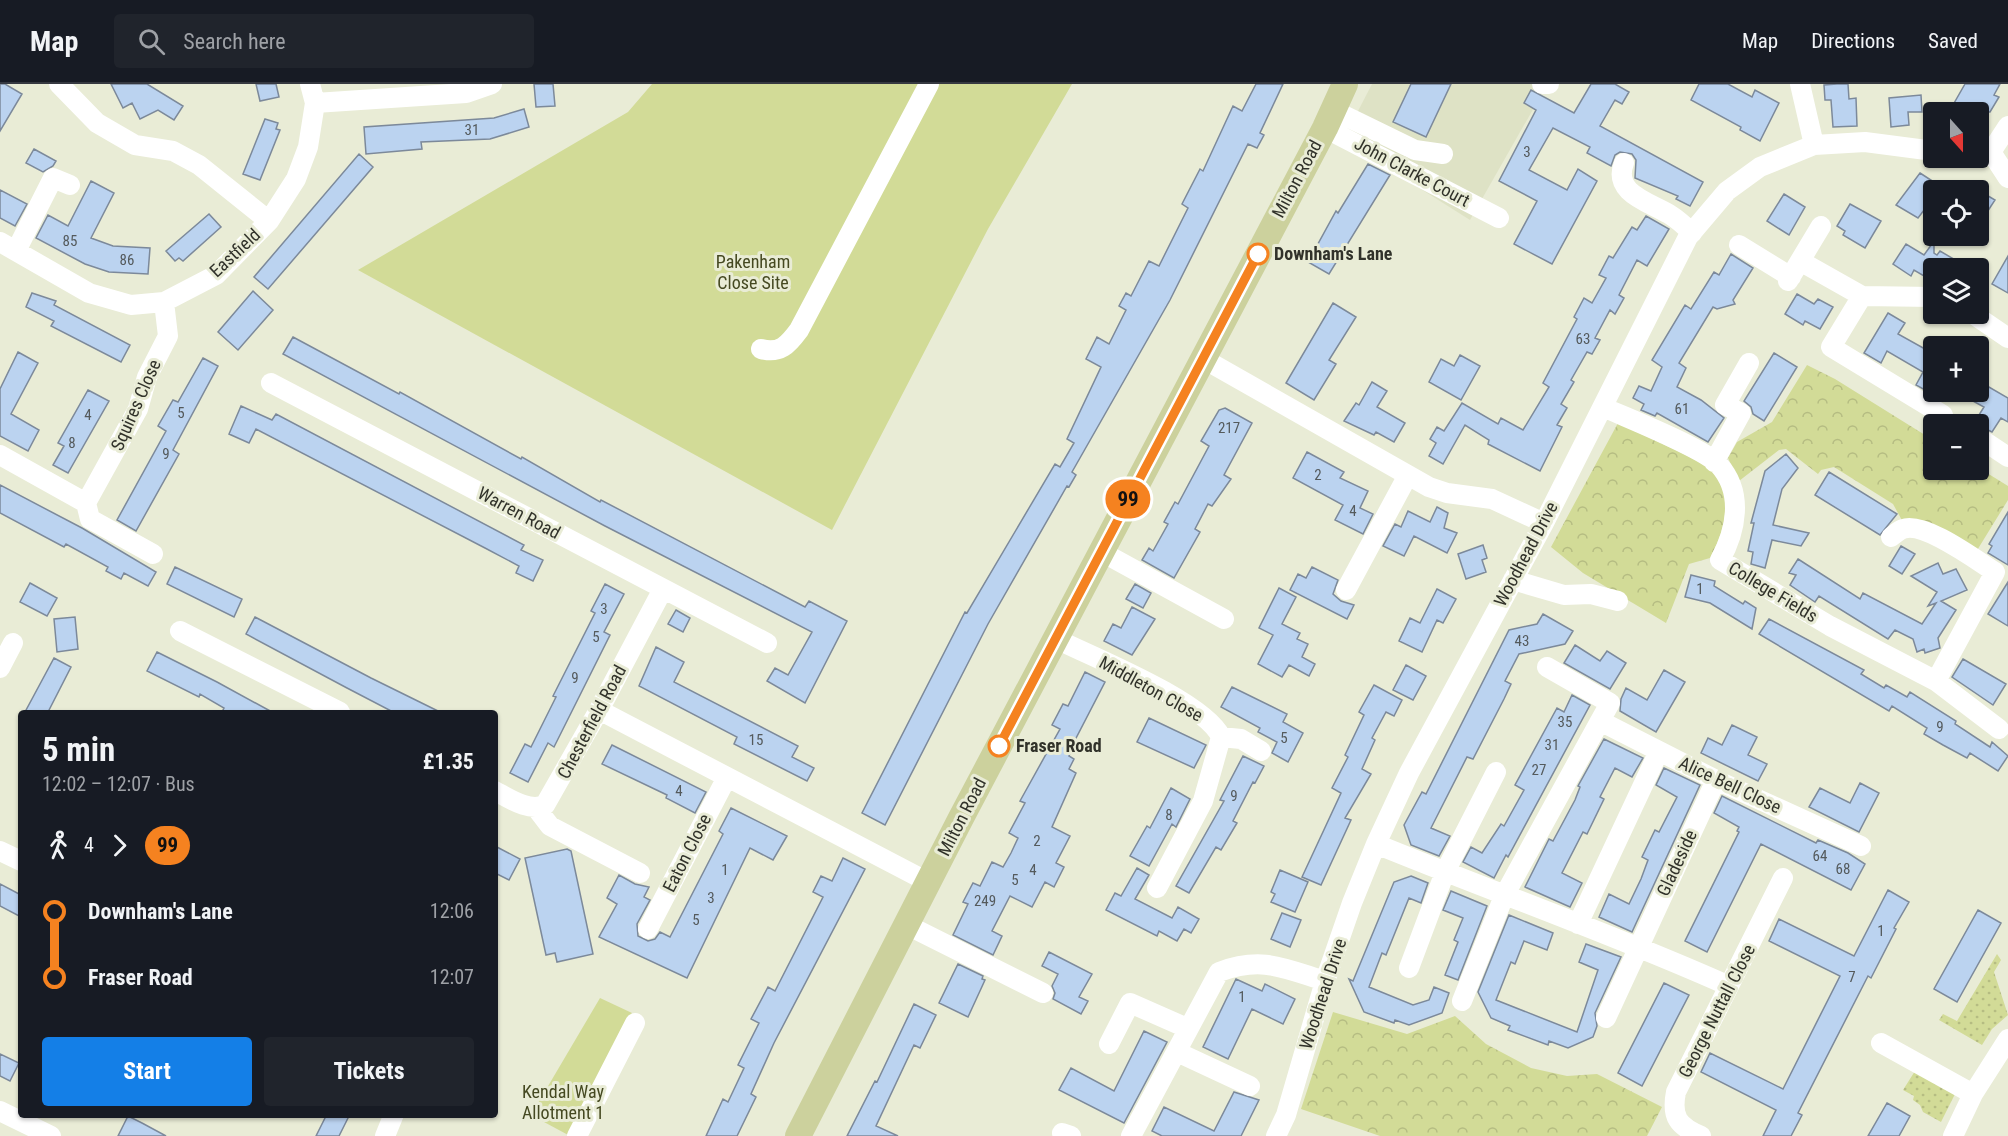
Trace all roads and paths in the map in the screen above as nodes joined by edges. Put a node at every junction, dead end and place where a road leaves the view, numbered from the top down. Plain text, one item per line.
1 (59, 84) edge
2 (492, 84) edge
3 (929, 84) edge
4 (1345, 84) edge
5 (1542, 84) edge
6 (1549, 84) edge
7 (1800, 84) edge
8 (313, 94) edge
9 (1329, 119) junction
10 (2008, 126) edge
11 (1814, 145) junction
12 (1989, 147) edge
13 (1923, 150) edge
14 (1443, 154) dead end
15 (1989, 157) edge
16 (1623, 164) dead end
17 (2008, 178) edge
18 (70, 185) dead end
19 (1499, 218) dead end
20 (270, 221) junction
21 (1692, 232) junction
22 (1817, 233) dead end
23 (1739, 245) dead end
24 (8, 246) edge
25 (1793, 273) junction
26 (1862, 296) junction
27 (1923, 297) edge
28 (164, 302) junction
29 (1988, 324) edge
30 (2008, 338) edge
31 (761, 348) dead end
32 (1202, 358) junction
33 (1749, 363) dead end
34 (271, 383) dead end
35 (1603, 406) junction
36 (1942, 414) edge
37 (1989, 444) edge
38 (0, 455) edge
39 (2008, 457) edge
40 (1714, 462) junction
41 (1408, 475) junction
42 (86, 503) junction
43 (1544, 523) junction
44 (1891, 537) dead end
45 (1100, 551) junction
46 (153, 554) dead end
47 (2001, 574) edge
48 (1513, 580) junction
49 (663, 589) junction
50 (1346, 590) dead end
51 (1618, 601) dead end
52 (1224, 619) dead end
53 (180, 631) dead end
54 (1056, 639) junction
55 (13, 643) dead end
56 (767, 644) dead end
57 (1546, 667) dead end
58 (0, 668) edge
59 (1936, 681) junction
60 (336, 710) edge
61 (600, 710) junction
62 (1600, 721) junction
63 (1999, 729) dead end
64 (1221, 737) junction
65 (1261, 751) dead end
66 (1659, 751) junction
67 (1496, 772) dead end
68 (727, 777) junction
69 (1716, 780) junction
70 (498, 792) edge
71 (537, 808) junction
72 (1376, 844) junction
73 (1861, 846) dead end
74 (0, 851) edge
75 (18, 860) edge
76 (1445, 872) junction
77 (640, 873) dead end
78 (1783, 878) dead end
79 (928, 882) junction
80 (1157, 888) dead end
81 (1503, 896) junction
82 (1578, 924) junction
83 (907, 925) junction
84 (648, 929) dead end
85 (1638, 945) junction
86 (1409, 968) dead end
87 (1325, 981) junction
88 (1729, 986) junction
89 (1043, 993) dead end
90 (1462, 1001) dead end
91 (1606, 1018) dead end
92 (635, 1023) dead end
93 (1187, 1028) junction
94 (2008, 1039) edge
95 (1881, 1043) dead end
96 (1109, 1044) dead end
97 (1177, 1052) junction
98 (1251, 1086) dead end
99 (1973, 1094) junction
100 (0, 1111) edge
101 (392, 1118) edge
102 (51, 1136) edge
103 (385, 1136) edge
104 (577, 1136) edge
105 (798, 1136) edge
106 (1131, 1136) edge
107 (1276, 1136) edge
108 (1701, 1136) edge
109 (1953, 1136) edge

1 - 20 street
2 - 8 street, Eastfield
3 - 31 street
4 - 9 main road, Milton Road
5 - 6 street
7 - 11 street
8 - 20 street, Eastfield
9 - 14 street
9 - 19 street, John Clarke Court
9 - 32 main road, Milton Road
10 - 12 street
11 - 13 street, Woodhead Drive
11 - 21 street, Woodhead Drive
15 - 17 street
16 - 21 street
18 - 24 street, Eastfield
20 - 28 street, Eastfield
21 - 35 street, Woodhead Drive
22 - 25 street
23 - 25 street
24 - 28 street, Eastfield
25 - 26 street
26 - 27 street
26 - 36 street
28 - 42 street, Squires Close
29 - 30 street
32 - 41 street
32 - 45 main road, Milton Road
33 - 40 street
34 - 49 street, Warren Road
35 - 40 street, College Fields
35 - 43 street, Woodhead Drive
37 - 39 street
38 - 42 street
40 - 59 street, College Fields
41 - 43 street
41 - 50 street
42 - 46 street
43 - 48 street, Woodhead Drive
44 - 47 street
45 - 52 street
45 - 54 main road, Milton Road
47 - 59 street
48 - 51 street
48 - 72 street, Woodhead Drive
49 - 56 street, Warren Road
49 - 61 street, Chesterfield Road
53 - 60 street
54 - 64 street, Middleton Close
54 - 79 main road, Milton Road
55 - 58 street
57 - 62 street
59 - 63 street, College Fields
61 - 68 street
61 - 71 street, Chesterfield Road
62 - 66 street, Alice Bell Close
62 - 81 street
64 - 65 street
64 - 80 street, Middleton Close
66 - 69 street, Alice Bell Close
66 - 82 street
67 - 76 street
68 - 79 street
68 - 84 street, Eaton Close
69 - 73 street, Alice Bell Close
69 - 85 street, Gladeside
70 - 71 street
71 - 77 street
72 - 76 street
72 - 87 street, Woodhead Drive
74 - 75 street
76 - 81 street
76 - 86 street
78 - 88 street, George Nuttall Close
79 - 83 main road, Milton Road
81 - 82 street
81 - 90 street
82 - 85 street
83 - 89 street
83 - 105 main road, Milton Road
85 - 88 street
85 - 91 street, Gladeside
87 - 93 street
87 - 107 street, Woodhead Drive
88 - 108 street, George Nuttall Close
92 - 104 street
93 - 96 street
93 - 97 street
94 - 99 street
95 - 99 street
97 - 98 street
97 - 106 street
99 - 109 street
100 - 102 street
101 - 103 street

